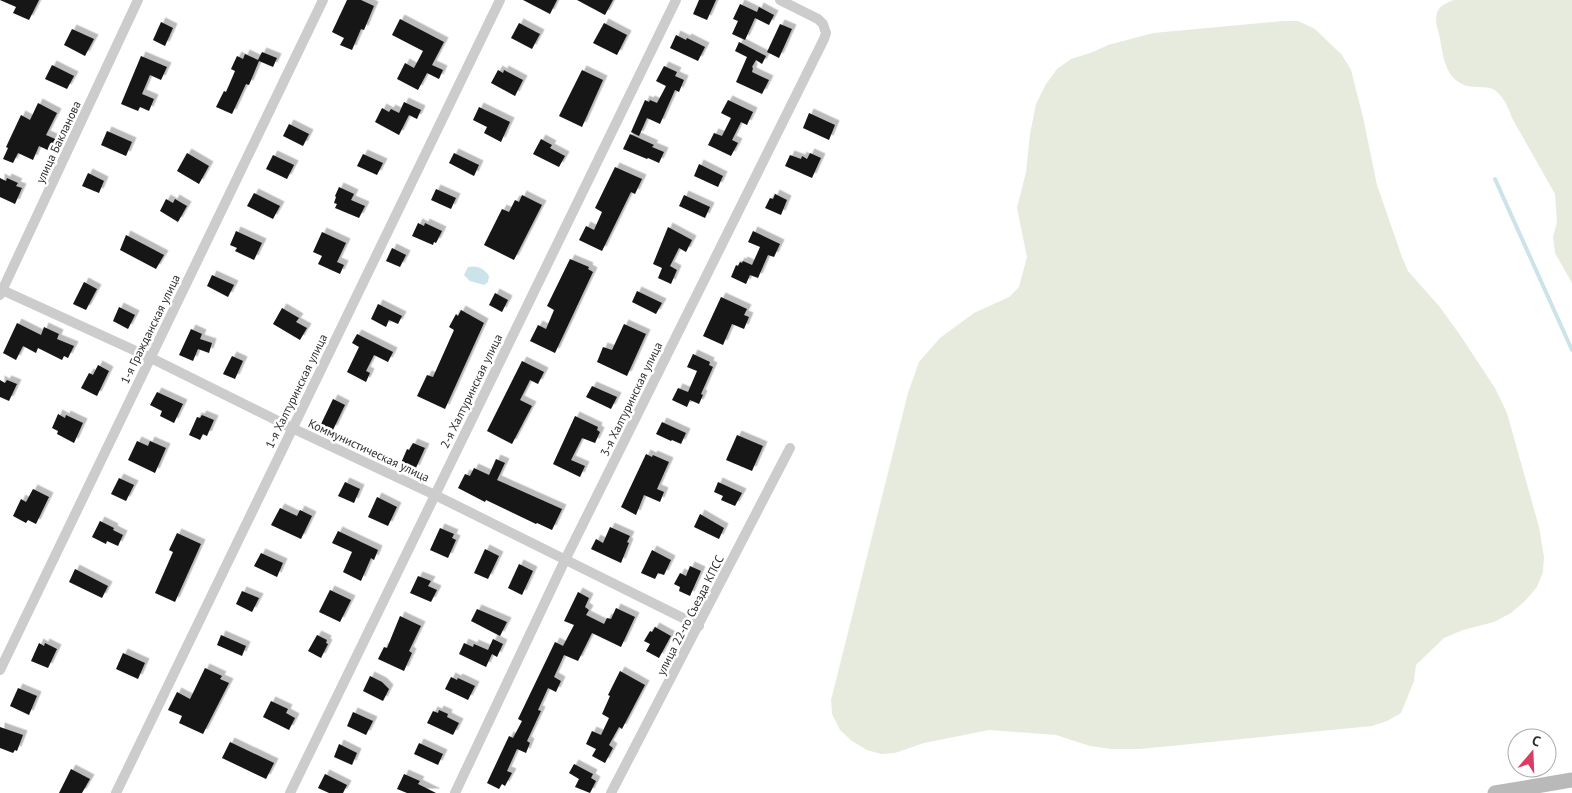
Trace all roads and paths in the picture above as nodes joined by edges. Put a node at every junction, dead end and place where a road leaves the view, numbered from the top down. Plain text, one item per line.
1 (138, 0) edge
2 (323, 0) edge
3 (500, 0) edge
4 (676, 0) edge
5 (780, 0) edge
6 (1, 291) edge
7 (149, 358) junction
8 (292, 428) junction
9 (790, 448) dead end
10 (435, 495) junction
11 (565, 560) junction
12 (699, 626) junction
13 (0, 670) edge
14 (1572, 780) edge
15 (116, 793) edge
16 (290, 793) edge
17 (455, 793) edge
18 (611, 793) edge
19 (1495, 793) edge

1 - 6 street, улица Бакланова
2 - 7 street, 1-я Гражданская улица
3 - 8 street, 1-я Халтуринская улица
4 - 10 street, 2-я Халтуринская улица
5 - 11 street, 3-я Халтуринская улица
6 - 7 street, Коммунистическая улица
7 - 8 street, Коммунистическая улица
7 - 13 street, 1-я Гражданская улица
8 - 10 street, Коммунистическая улица
8 - 15 street, 1-я Халтуринская улица
9 - 12 street, улица 22-го Съезда КПСС
10 - 11 street, Коммунистическая улица
10 - 16 street, 2-я Халтуринская улица
11 - 12 street, Коммунистическая улица
11 - 17 street, 3-я Халтуринская улица
12 - 18 street, улица 22-го Съезда КПСС
14 - 19 street

